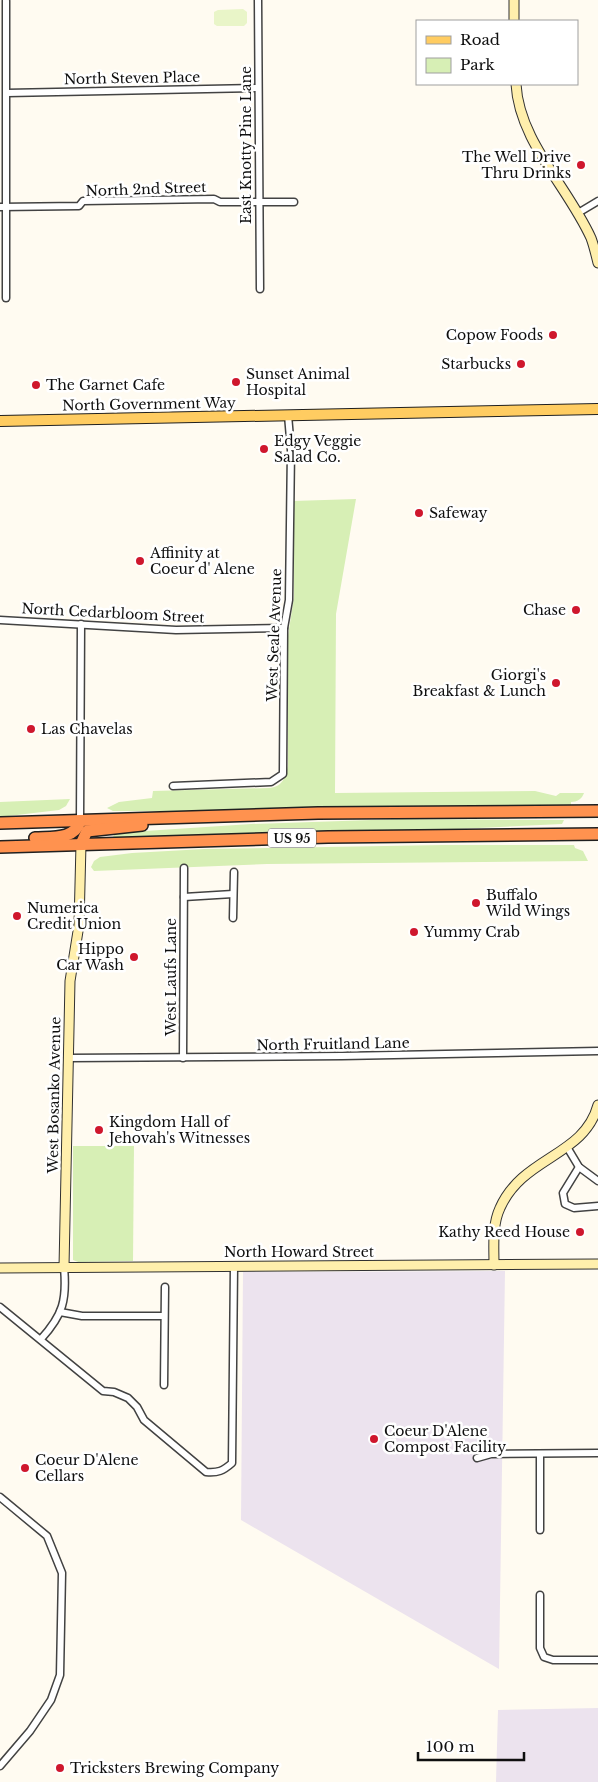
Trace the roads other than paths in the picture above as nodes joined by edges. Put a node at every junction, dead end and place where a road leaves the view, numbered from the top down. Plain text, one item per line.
1 (258, 0) edge
2 (514, 0) edge
3 (6, 1) edge
4 (514, 20) edge
5 (516, 85) edge
6 (258, 88) junction
7 (7, 93) junction
8 (598, 201) edge
9 (259, 202) junction
10 (294, 202) dead end
11 (2, 207) edge
12 (578, 213) junction
13 (598, 264) edge
14 (260, 290) dead end
15 (6, 298) dead end
16 (598, 409) edge
17 (288, 415) junction
18 (0, 421) edge
19 (0, 620) edge
20 (81, 624) junction
21 (284, 628) junction
22 (173, 786) dead end
23 (598, 811) edge
24 (156, 818) junction
25 (80, 821) junction
26 (0, 823) edge
27 (598, 834) edge
28 (80, 844) junction
29 (0, 846) edge
30 (184, 868) dead end
31 (234, 872) dead end
32 (233, 894) junction
33 (184, 897) junction
34 (233, 918) dead end
35 (598, 1051) edge
36 (68, 1058) junction
37 (183, 1058) junction
38 (598, 1105) edge
39 (567, 1147) junction
40 (579, 1167) junction
41 (598, 1181) edge
42 (598, 1206) edge
43 (598, 1264) edge
44 (494, 1265) junction
45 (234, 1266) junction
46 (64, 1267) junction
47 (0, 1268) edge
48 (165, 1287) dead end
49 (0, 1307) edge
50 (60, 1312) junction
51 (164, 1316) junction
52 (41, 1339) junction
53 (164, 1385) dead end
54 (540, 1454) junction
55 (598, 1454) edge
56 (477, 1458) dead end
57 (0, 1498) edge
58 (540, 1530) dead end
59 (540, 1595) dead end
60 (598, 1660) edge
61 (0, 1766) edge

1 - 6 street, East Knotty Pine Lane
2 - 4 street
3 - 7 street
5 - 12 street
6 - 7 street, North Steven Place
6 - 9 street, East Knotty Pine Lane
7 - 11 street
8 - 12 street
9 - 10 street, North 2nd Street
9 - 11 street, North 2nd Street
9 - 14 street, East Knotty Pine Lane
11 - 15 street
12 - 13 street
16 - 17 main road, North Government Way
17 - 18 main road, North Government Way
17 - 21 street, West Seale Avenue
19 - 20 street, North Cedarbloom Street
20 - 21 street, North Cedarbloom Street
20 - 25 street
21 - 22 street, West Seale Avenue
23 - 24 highway, US 95
24 - 25 highway, US 95
24 - 28 highway
25 - 26 highway, US 95
25 - 29 highway
27 - 28 highway, US 95
28 - 29 highway, US 95
28 - 36 street, West Bosanko Avenue
30 - 33 street, West Laufs Lane
31 - 32 street
32 - 33 street
32 - 34 street
33 - 37 street, West Laufs Lane
35 - 37 street, North Fruitland Lane
36 - 37 street, North Fruitland Lane
36 - 46 street, West Bosanko Avenue
38 - 39 street
39 - 40 street
39 - 44 street
40 - 41 street
40 - 42 street
43 - 44 street, North Howard Street
44 - 45 street, North Howard Street
45 - 46 street, North Howard Street
45 - 52 street
46 - 47 street, North Howard Street
46 - 50 street, West Bosanko Avenue
48 - 51 street
49 - 52 street
50 - 51 street
50 - 52 street, West Bosanko Avenue
51 - 53 street
54 - 55 street
54 - 56 street
54 - 58 street
57 - 61 street
59 - 60 street

